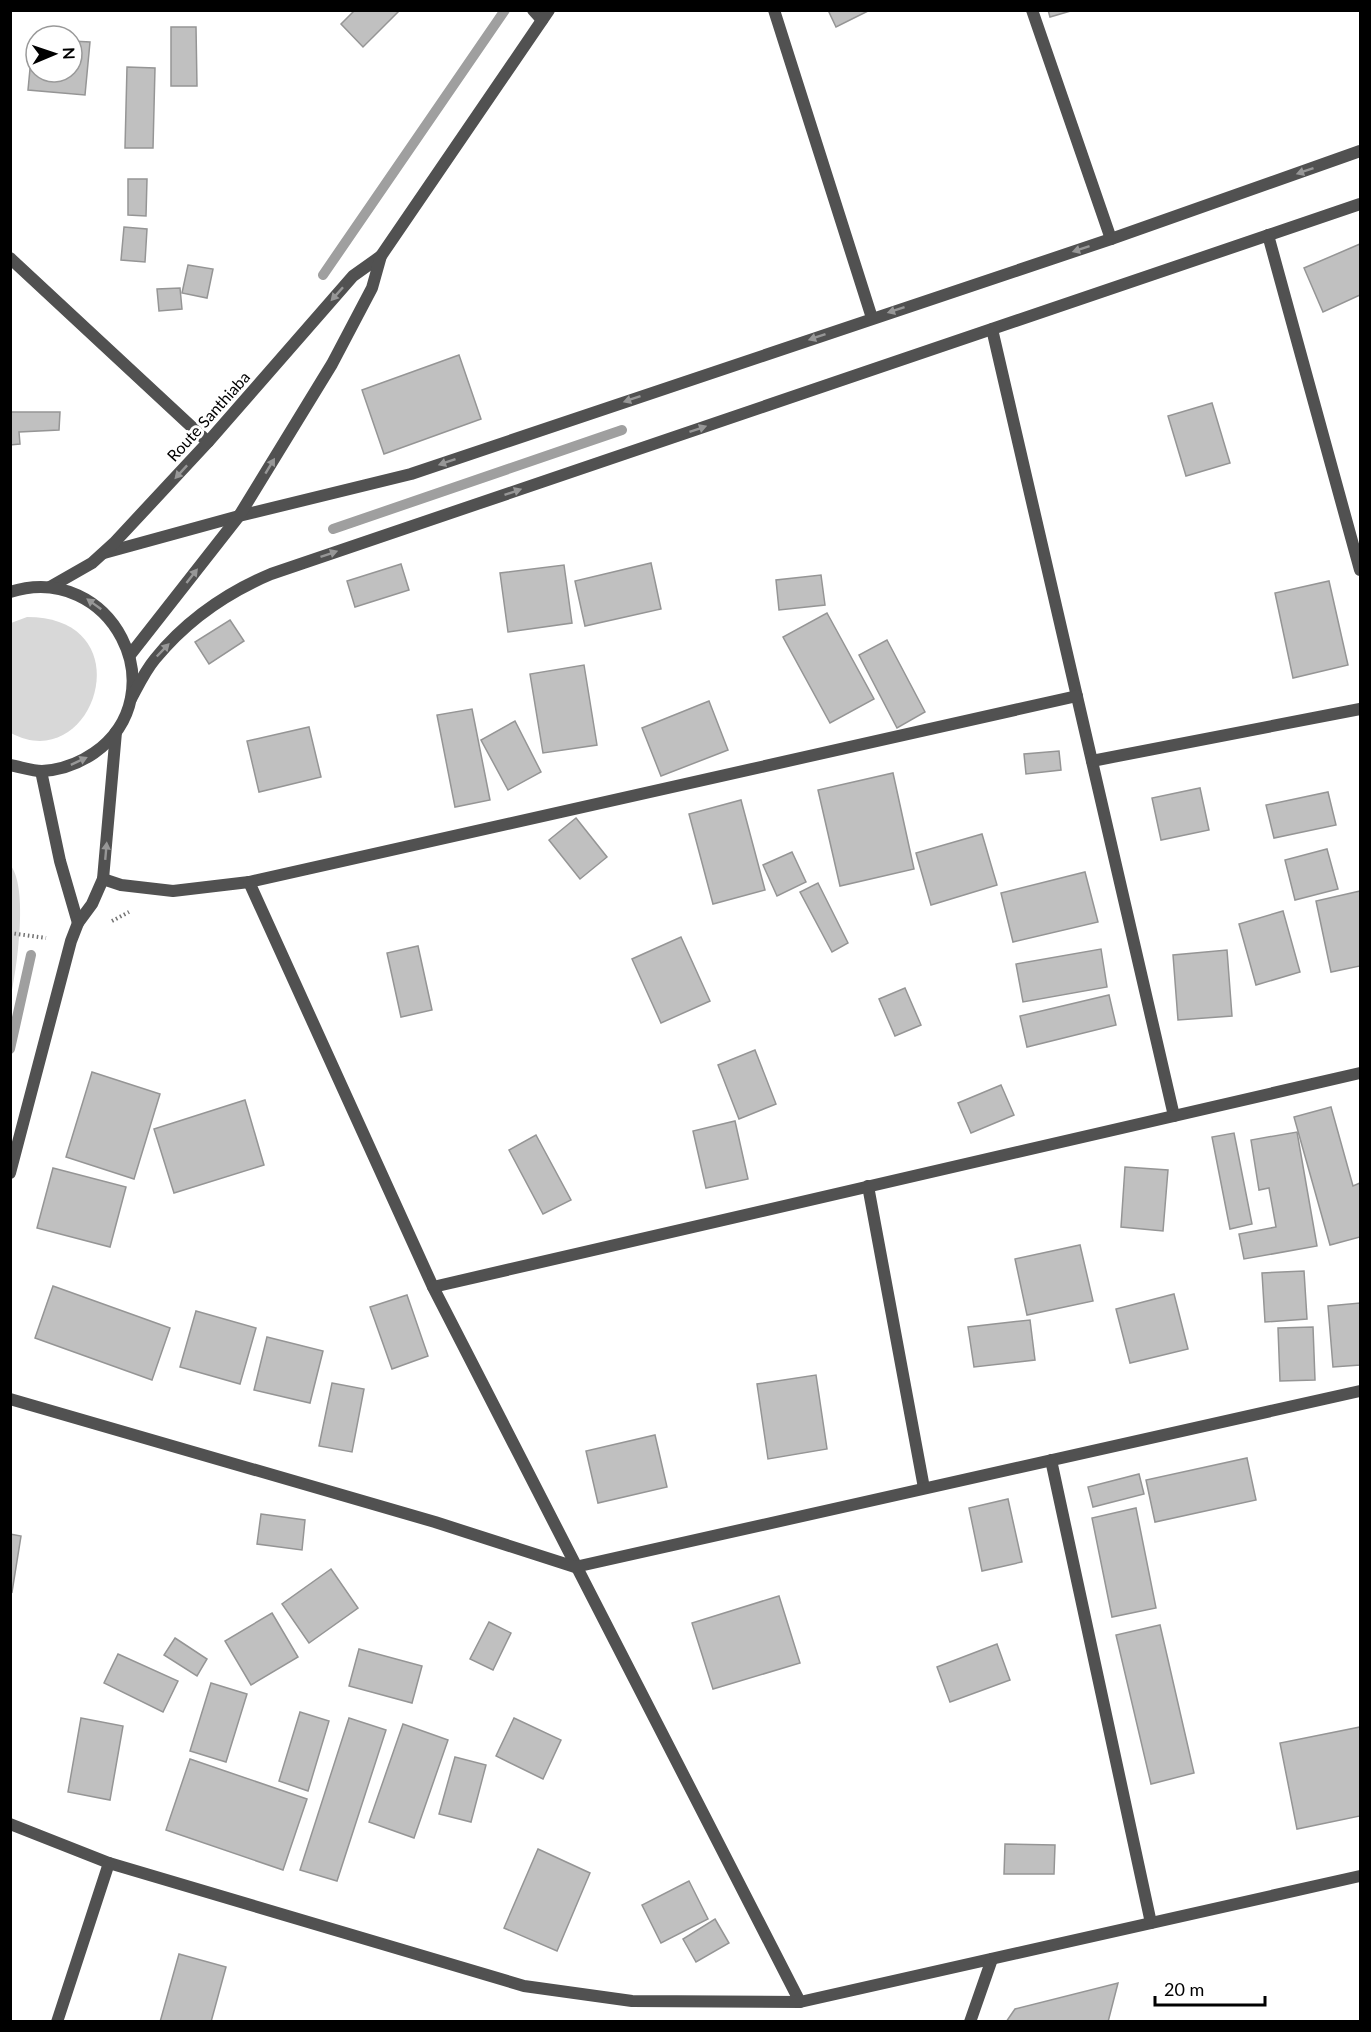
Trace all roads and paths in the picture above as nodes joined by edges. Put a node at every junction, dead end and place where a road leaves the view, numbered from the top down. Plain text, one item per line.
1 (533, 10) edge
2 (774, 10) edge
3 (1032, 10) edge
4 (546, 15) edge
5 (1360, 151) edge
6 (1360, 204) edge
7 (1268, 235) junction
8 (1111, 239) junction
9 (381, 256) junction
10 (10, 258) edge
11 (872, 318) junction
12 (992, 329) junction
13 (208, 442) junction
14 (239, 516) junction
15 (104, 553) junction
16 (1360, 570) edge
17 (50, 587) junction
18 (10, 592) edge
19 (130, 655) junction
20 (1077, 696) junction
21 (130, 699) junction
22 (1360, 710) edge
23 (117, 732) junction
24 (1092, 761) junction
25 (10, 765) edge
26 (41, 771) junction
27 (104, 879) junction
28 (249, 882) junction
29 (78, 923) junction
30 (1360, 1073) edge
31 (1174, 1116) junction
32 (10, 1173) edge
33 (868, 1186) junction
34 (433, 1287) junction
35 (1360, 1391) edge
36 (10, 1400) edge
37 (1051, 1460) junction
38 (924, 1488) junction
39 (575, 1567) junction
40 (10, 1824) edge
41 (109, 1863) junction
42 (1360, 1876) edge
43 (1151, 1923) junction
44 (992, 1959) junction
45 (800, 2002) junction
46 (57, 2022) edge
47 (970, 2022) edge

1 - 4 street
2 - 11 street
3 - 8 street
4 - 9 street, Route Santhiaba
5 -> 8 street
6 - 7 street
7 - 12 street
7 - 16 street
8 -> 11 street
9 -> 13 street, Route Santhiaba
14 -> 9 street, Route Santhiaba
10 - 13 street
11 -> 14 street
12 - 20 street
21 -> 12 street
13 -> 15 street, Route Santhiaba
14 - 15 street
19 -> 14 street, Route Santhiaba
15 - 17 street, Route Santhiaba
17 - 18 street
19 -> 17 street
19 - 21 street
20 - 24 street
20 - 28 street
21 - 23 street
22 - 24 street
26 -> 23 street
27 -> 23 street
24 - 31 street
25 - 26 street
26 - 29 street
27 - 28 street
27 - 29 street
28 - 34 street
29 - 32 street
30 - 31 street
31 - 33 street
33 - 34 street
33 - 38 street
34 - 39 street
35 - 37 street
36 - 39 street
37 - 38 street
37 - 43 street
38 - 39 street
39 - 45 street
40 - 41 street
41 - 45 street
41 - 46 street
42 - 43 street
43 - 44 street
44 - 45 street
44 - 47 street

